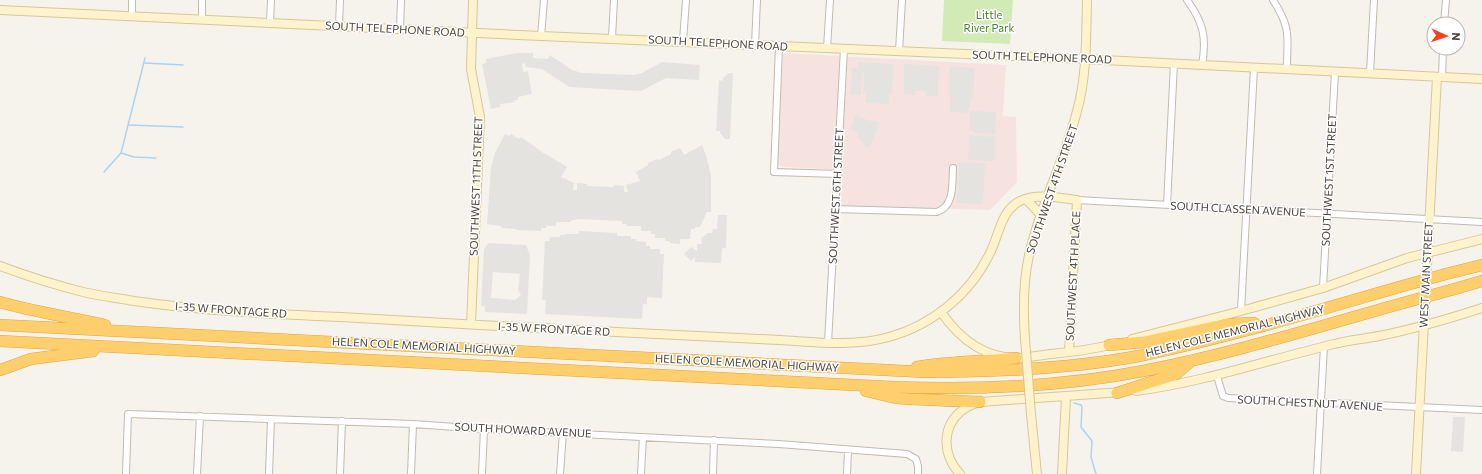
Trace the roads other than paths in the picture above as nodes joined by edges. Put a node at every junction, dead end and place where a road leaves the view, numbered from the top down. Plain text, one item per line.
1 (132, 0) edge
2 (202, 0) edge
3 (271, 0) edge
4 (340, 0) edge
5 (401, 0) edge
6 (473, 0) edge
7 (544, 0) edge
8 (614, 0) edge
9 (686, 0) edge
10 (757, 0) edge
11 (830, 0) edge
12 (902, 0) edge
13 (1087, 0) edge
14 (1187, 0) edge
15 (1274, 0) edge
16 (1374, 0) edge
17 (1446, 0) edge
18 (0, 10) edge
19 (132, 16) junction
20 (1445, 16) edge
21 (202, 20) junction
22 (270, 23) junction
23 (339, 26) junction
24 (400, 29) junction
25 (471, 33) junction
26 (541, 36) junction
27 (612, 38) junction
28 (684, 42) junction
29 (755, 45) junction
30 (779, 46) junction
31 (827, 48) junction
32 (844, 49) junction
33 (899, 51) junction
34 (1442, 56) edge
35 (1084, 59) junction
36 (1174, 63) junction
37 (1202, 65) junction
38 (1254, 68) junction
39 (1287, 69) junction
40 (1335, 72) junction
41 (1370, 74) junction
42 (1439, 77) junction
43 (1482, 79) edge
44 (953, 168) dead end
45 (838, 174) junction
46 (1047, 197) junction
47 (1026, 199) junction
48 (1077, 200) junction
49 (1167, 205) junction
50 (835, 209) junction
51 (1246, 209) junction
52 (1328, 214) junction
53 (1041, 215) junction
54 (1429, 220) junction
55 (1482, 222) edge
56 (1482, 239) edge
57 (1428, 252) junction
58 (1482, 264) edge
59 (0, 266) edge
60 (1482, 281) edge
61 (1323, 288) junction
62 (0, 302) edge
63 (1482, 308) edge
64 (1241, 311) junction
65 (941, 312) junction
66 (1277, 322) junction
67 (471, 324) junction
68 (0, 325) edge
69 (1424, 326) junction
70 (131, 332) junction
71 (0, 341) edge
72 (828, 342) junction
73 (1109, 345) junction
74 (1324, 346) junction
75 (126, 347) junction
76 (1068, 352) junction
77 (1016, 358) junction
78 (1191, 361) junction
79 (0, 370) edge
80 (897, 370) junction
81 (1217, 376) junction
82 (836, 384) junction
83 (1117, 393) junction
84 (1066, 397) junction
85 (980, 402) junction
86 (1321, 403) junction
87 (1420, 407) junction
88 (1482, 410) edge
89 (200, 416) junction
90 (271, 419) junction
91 (342, 421) junction
92 (413, 424) junction
93 (484, 429) junction
94 (563, 432) junction
95 (643, 437) junction
96 (714, 440) junction
97 (848, 450) junction
98 (126, 474) edge
99 (198, 474) edge
100 (269, 474) edge
101 (340, 474) edge
102 (411, 474) edge
103 (482, 474) edge
104 (560, 474) edge
105 (641, 474) edge
106 (712, 474) edge
107 (847, 474) edge
108 (918, 474) edge
109 (960, 474) edge
110 (1037, 474) edge
111 (1062, 474) edge
112 (1317, 474) edge
113 (1416, 474) edge

1 - 19 street
2 - 21 street
3 - 22 street
4 - 23 street
5 - 24 street
6 - 25 main road, SOUTHWEST 11TH STREET
7 - 26 street
8 - 27 street
9 - 28 street
10 - 29 street
11 - 31 street
12 - 33 street
13 - 35 main road, SOUTHWEST 4TH STREET
14 - 37 street
15 - 39 street
16 - 41 street
17 - 20 street
18 - 19 main road, SOUTH TELEPHONE ROAD
19 - 21 main road, SOUTH TELEPHONE ROAD
21 - 22 main road, SOUTH TELEPHONE ROAD
22 - 23 main road, SOUTH TELEPHONE ROAD
23 - 24 main road, SOUTH TELEPHONE ROAD
24 - 25 main road, SOUTH TELEPHONE ROAD
25 - 26 main road, SOUTH TELEPHONE ROAD
25 - 67 main road, SOUTHWEST 11TH STREET
26 - 27 main road, SOUTH TELEPHONE ROAD
27 - 28 main road, SOUTH TELEPHONE ROAD
28 - 29 main road, SOUTH TELEPHONE ROAD
29 - 30 main road, SOUTH TELEPHONE ROAD
30 - 31 main road, SOUTH TELEPHONE ROAD
30 - 45 street
31 - 32 main road, SOUTH TELEPHONE ROAD
32 - 33 main road, SOUTH TELEPHONE ROAD
32 - 45 street, SOUTHWEST 6TH STREET
33 - 35 main road, SOUTH TELEPHONE ROAD
34 - 42 street, WEST MAIN STREET
35 - 36 main road, SOUTH TELEPHONE ROAD
35 - 46 main road, SOUTHWEST 4TH STREET
36 - 37 main road, SOUTH TELEPHONE ROAD
36 - 49 street
37 - 38 main road, SOUTH TELEPHONE ROAD
38 - 39 main road, SOUTH TELEPHONE ROAD
38 - 51 street
39 - 40 main road, SOUTH TELEPHONE ROAD
40 - 41 main road, SOUTH TELEPHONE ROAD
40 - 52 street, SOUTHWEST 1ST STREET
41 - 42 main road, SOUTH TELEPHONE ROAD
42 - 43 main road, SOUTH TELEPHONE ROAD
42 - 54 main road, WEST MAIN STREET
44 - 50 street
45 - 50 street, SOUTHWEST 6TH STREET
46 - 47 main road, I-35 W FRONTAGE RD
46 - 48 main road, SOUTH CLASSEN AVENUE
46 - 53 main road, SOUTHWEST 4TH STREET
47 - 53 main road
47 - 65 main road, I-35 W FRONTAGE RD
48 - 49 street, SOUTH CLASSEN AVENUE
48 - 76 main road, SOUTHWEST 4TH PLACE
49 - 51 street, SOUTH CLASSEN AVENUE
50 - 72 street, SOUTHWEST 6TH STREET
51 - 52 street, SOUTH CLASSEN AVENUE
51 - 64 street
52 - 54 street, SOUTH CLASSEN AVENUE
52 - 61 street, SOUTHWEST 1ST STREET
53 - 110 main road, SOUTHWEST 4TH STREET, bridge
54 - 55 street, SOUTH CLASSEN AVENUE
54 - 57 main road, WEST MAIN STREET
56 - 57 main road
57 - 61 main road
57 - 69 main road, WEST MAIN STREET
58 - 66 highway, HELEN COLE MEMORIAL HIGHWAY, bridge
59 - 67 main road, I-35 W FRONTAGE RD
60 - 78 highway, HELEN COLE MEMORIAL HIGHWAY, bridge
61 - 64 main road
62 - 70 highway
63 - 69 main road
64 - 73 main road
65 - 72 main road, I-35 W FRONTAGE RD
65 - 77 main road
66 - 73 highway
66 - 80 highway, HELEN COLE MEMORIAL HIGHWAY
67 - 72 main road, I-35 W FRONTAGE RD
68 - 70 highway, HELEN COLE MEMORIAL HIGHWAY
69 - 74 main road
69 - 87 main road, WEST MAIN STREET
70 - 80 highway, HELEN COLE MEMORIAL HIGHWAY
71 - 75 highway, HELEN COLE MEMORIAL HIGHWAY
73 - 76 main road
74 - 81 main road
74 - 86 street
75 - 79 highway
75 - 82 highway, HELEN COLE MEMORIAL HIGHWAY
76 - 77 main road
77 - 80 highway
78 - 82 highway, HELEN COLE MEMORIAL HIGHWAY
78 - 83 highway
81 - 83 main road
81 - 86 street, SOUTH CHESTNUT AVENUE
82 - 85 highway
83 - 84 main road
84 - 85 main road
84 - 111 main road
85 - 109 main road
86 - 87 street, SOUTH CHESTNUT AVENUE
86 - 112 street
87 - 88 street, SOUTH CHESTNUT AVENUE
87 - 113 main road, WEST MAIN STREET
89 - 90 street, SOUTH HOWARD AVENUE
89 - 98 street, SOUTH HOWARD AVENUE
89 - 99 street
90 - 91 street, SOUTH HOWARD AVENUE
90 - 100 street
91 - 92 street, SOUTH HOWARD AVENUE
91 - 101 street
92 - 93 street, SOUTH HOWARD AVENUE
92 - 102 street
93 - 94 street, SOUTH HOWARD AVENUE
93 - 103 street
94 - 95 street, SOUTH HOWARD AVENUE
94 - 104 street
95 - 96 street, SOUTH HOWARD AVENUE
95 - 105 street
96 - 97 street, SOUTH HOWARD AVENUE
96 - 106 street
97 - 107 street
97 - 108 street, SOUTH HOWARD AVENUE

